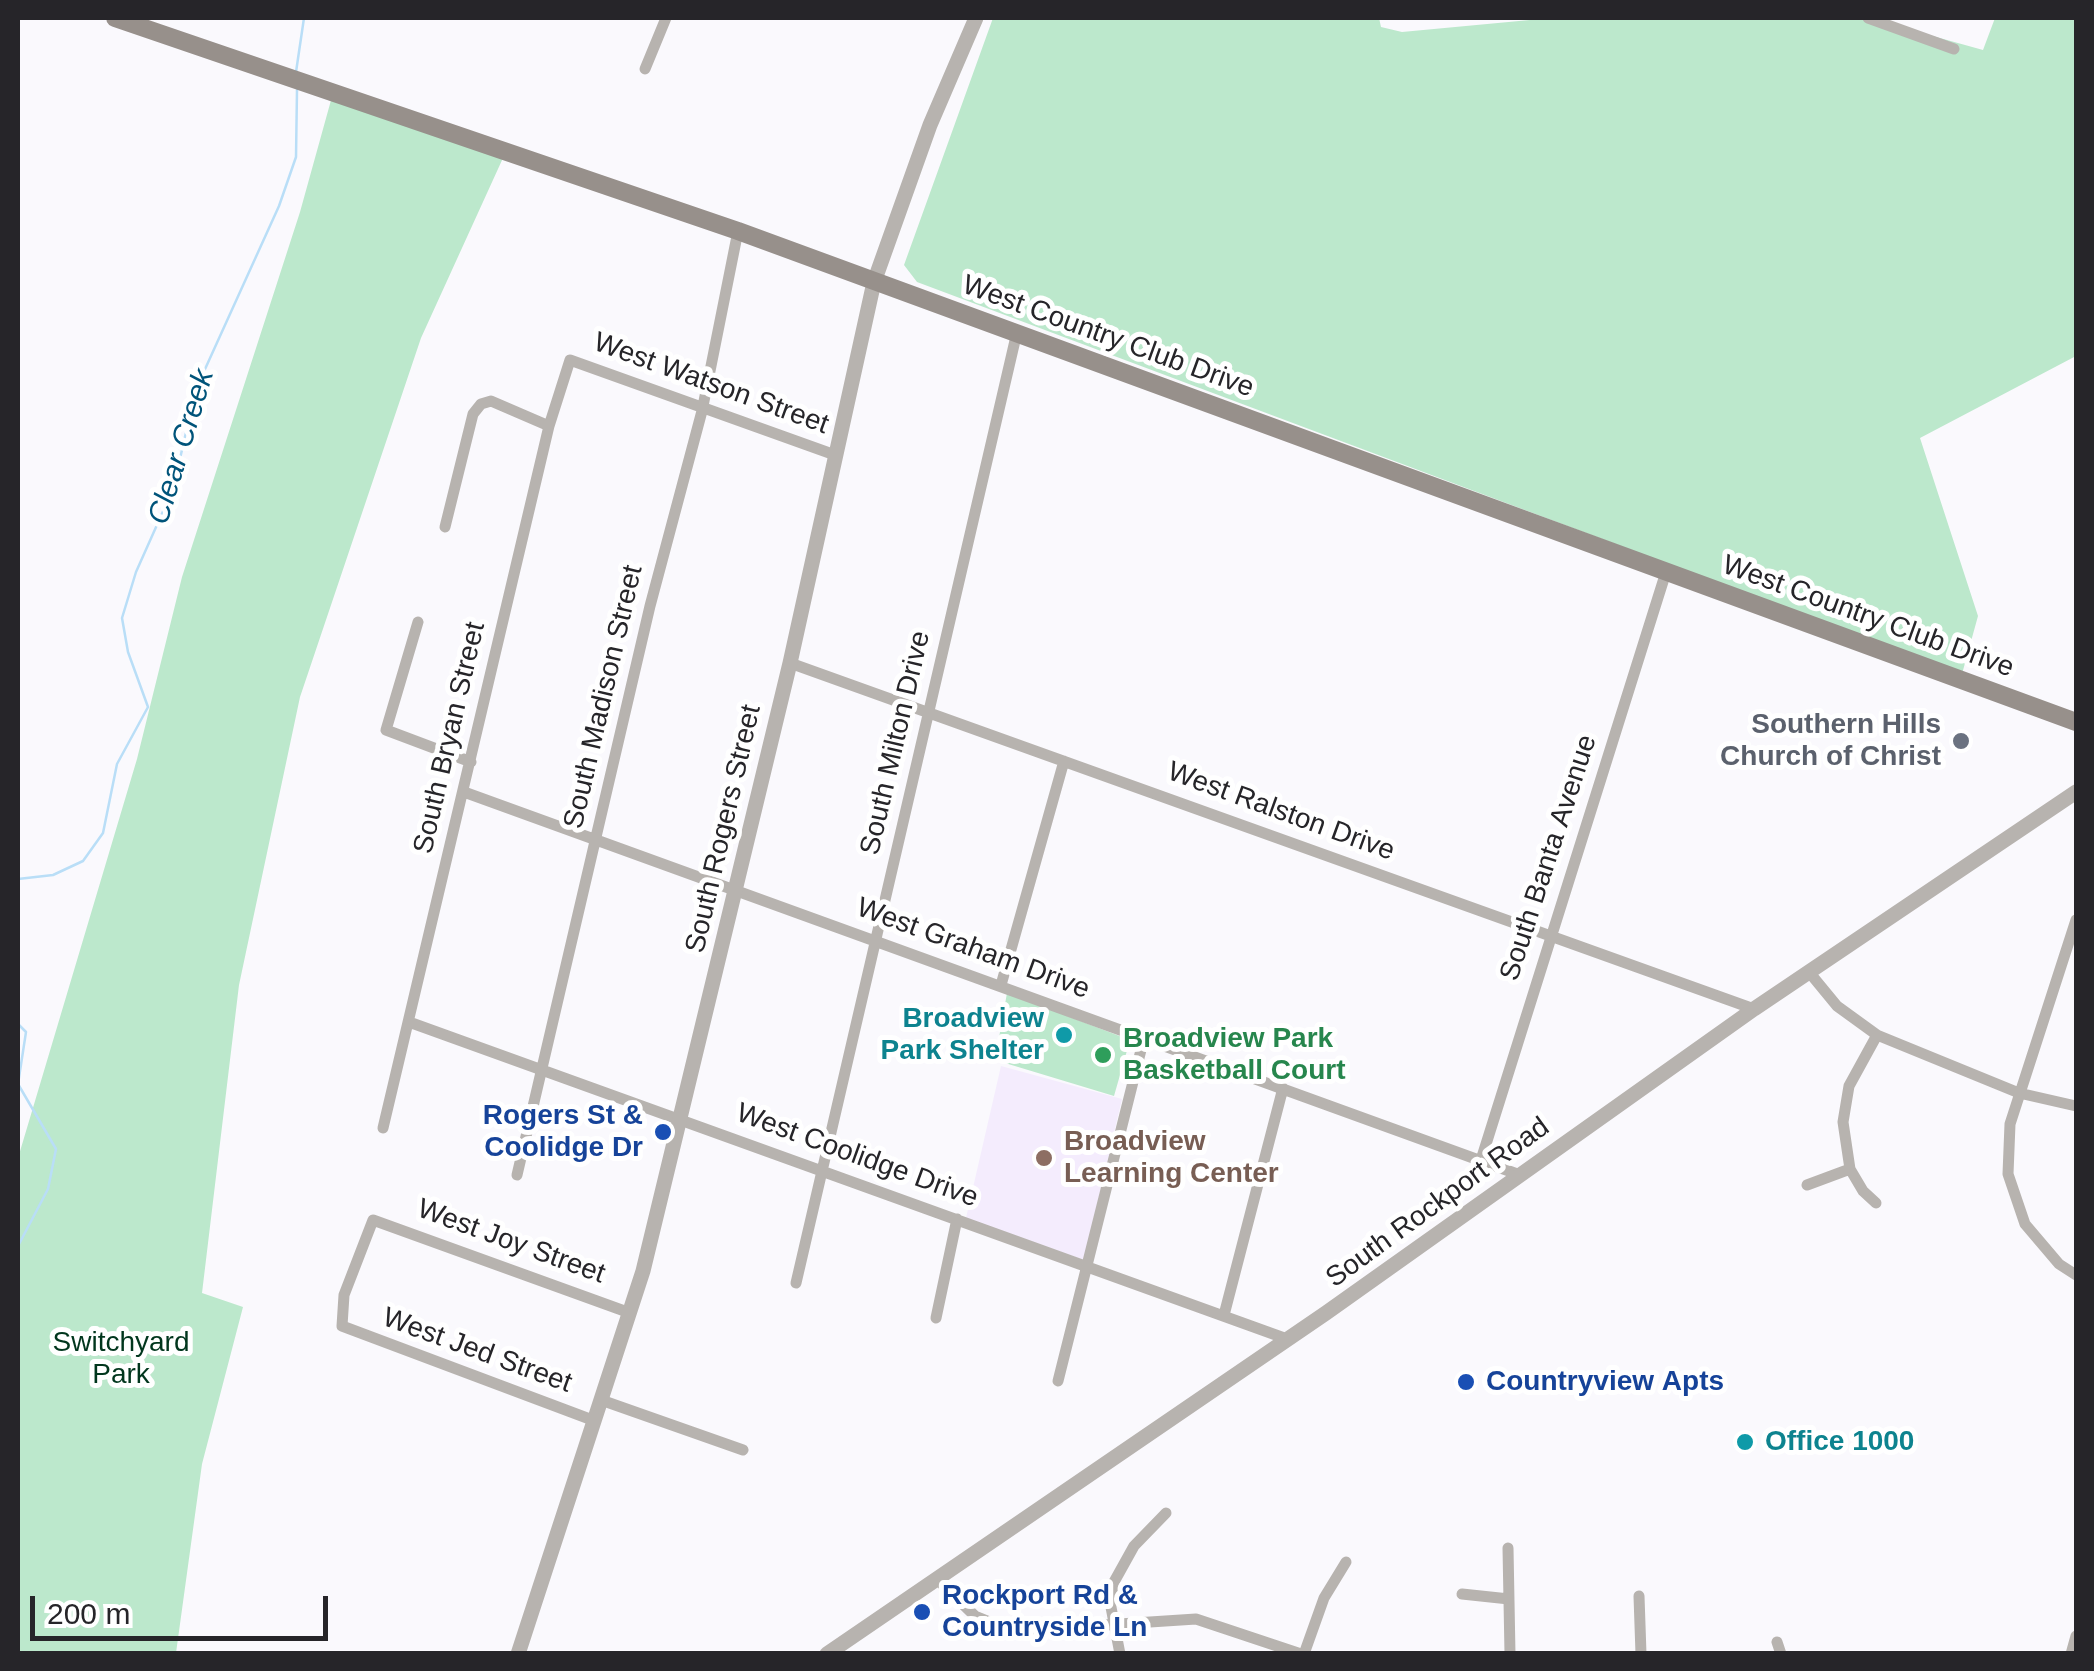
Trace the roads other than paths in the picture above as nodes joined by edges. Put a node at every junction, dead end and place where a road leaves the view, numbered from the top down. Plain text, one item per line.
1 (115, 18) edge
2 (666, 18) edge
3 (976, 18) edge
4 (1868, 18) edge
5 (1954, 49) dead end
6 (645, 69) dead end
7 (738, 231) junction
8 (874, 282) junction
9 (1017, 332) junction
10 (570, 360) joint
11 (702, 411) junction
12 (548, 426) junction
13 (835, 455) junction
14 (446, 527) dead end
15 (1666, 572) junction
16 (418, 622) dead end
17 (790, 663) junction
18 (928, 712) junction
19 (2076, 722) edge
20 (1064, 761) junction
21 (471, 762) junction
22 (464, 792) junction
23 (2076, 792) edge
24 (596, 839) junction
25 (735, 889) junction
26 (2076, 920) edge
27 (1550, 936) junction
28 (876, 940) junction
29 (1810, 972) junction
30 (1001, 986) junction
31 (1754, 1009) junction
32 (409, 1022) junction
33 (1878, 1034) junction
34 (1144, 1038) junction
35 (541, 1071) junction
36 (1283, 1088) junction
37 (2019, 1093) junction
38 (2076, 1106) edge
39 (681, 1120) junction
40 (383, 1128) dead end
41 (1481, 1160) junction
42 (1850, 1168) junction
43 (822, 1169) junction
44 (517, 1175) dead end
45 (1520, 1175) junction
46 (1807, 1185) dead end
47 (1876, 1202) dead end
48 (957, 1219) junction
49 (1089, 1267) junction
50 (2076, 1274) edge
51 (796, 1283) dead end
52 (630, 1313) junction
53 (1224, 1316) junction
54 (936, 1318) dead end
55 (342, 1326) joint
56 (1288, 1339) junction
57 (1058, 1381) dead end
58 (602, 1400) junction
59 (595, 1421) junction
60 (744, 1450) dead end
61 (1166, 1513) dead end
62 (1508, 1548) dead end
63 (1346, 1562) dead end
64 (939, 1581) junction
65 (1462, 1594) dead end
66 (1639, 1596) dead end
67 (1509, 1599) junction
68 (1115, 1624) junction
69 (2076, 1636) edge
70 (518, 1654) edge
71 (828, 1654) edge
72 (1120, 1654) edge
73 (1302, 1654) edge
74 (1510, 1654) edge
75 (1641, 1654) edge
76 (2071, 1654) edge

1 - 7 main road, West Country Club Drive
2 - 6 street
3 - 8 street, South Rogers Street
4 - 5 street
7 - 8 main road, West Country Club Drive
7 - 11 street, South Madison Street
8 - 9 main road, West Country Club Drive
8 - 13 street, South Rogers Street
9 - 15 main road, West Country Club Drive
9 - 18 street, South Milton Drive
10 - 11 street, West Watson Street
10 - 12 street, South Bryan Street
11 - 13 street, West Watson Street
11 - 24 street, South Madison Street
12 - 14 street
12 - 21 street, South Bryan Street
13 - 17 street, South Rogers Street
15 - 19 main road, West Country Club Drive
15 - 27 street, South Banta Avenue
16 - 21 street
17 - 18 street, West Ralston Drive
17 - 25 street, South Rogers Street
18 - 20 street, West Ralston Drive
18 - 28 street, South Milton Drive
20 - 27 street, West Ralston Drive
20 - 30 street
21 - 22 street, South Bryan Street
22 - 24 street, West Graham Drive
22 - 32 street, South Bryan Street
23 - 29 street, South Rockport Road
24 - 25 street, West Graham Drive
24 - 35 street, South Madison Street
25 - 28 street, West Graham Drive
25 - 39 street, South Rogers Street
26 - 37 street
27 - 31 street, West Ralston Drive
27 - 41 street, South Banta Avenue
28 - 30 street, West Graham Drive
28 - 43 street, South Milton Drive
29 - 31 street, South Rockport Road
29 - 33 street
30 - 34 street, West Graham Drive
31 - 45 street, South Rockport Road
32 - 35 street, West Coolidge Drive
32 - 40 street, South Bryan Street
33 - 37 street
33 - 42 street
34 - 36 street, West Graham Drive
34 - 49 street
35 - 39 street, West Coolidge Drive
35 - 44 street, South Madison Street
36 - 41 street, West Graham Drive
36 - 53 street
37 - 38 street
37 - 50 street
39 - 43 street, West Coolidge Drive
39 - 52 street, South Rogers Street
41 - 45 street, West Graham Drive
42 - 46 street
42 - 47 street
43 - 48 street, West Coolidge Drive
43 - 51 street, South Milton Drive
45 - 56 street, South Rockport Road
48 - 49 street, West Coolidge Drive
48 - 54 street
49 - 53 street, West Coolidge Drive
49 - 57 street
52 - 55 street, West Joy Street
52 - 58 street, South Rogers Street
53 - 56 street, West Coolidge Drive
55 - 59 street, West Jed Street
56 - 64 street, South Rockport Road
58 - 59 street, South Rogers Street
58 - 60 street
59 - 70 street, South Rogers Street
61 - 68 street
62 - 67 street
63 - 73 street
64 - 68 street
64 - 71 street, South Rockport Road
65 - 67 street
66 - 75 street
67 - 74 street
68 - 72 street
68 - 73 street
69 - 76 street

